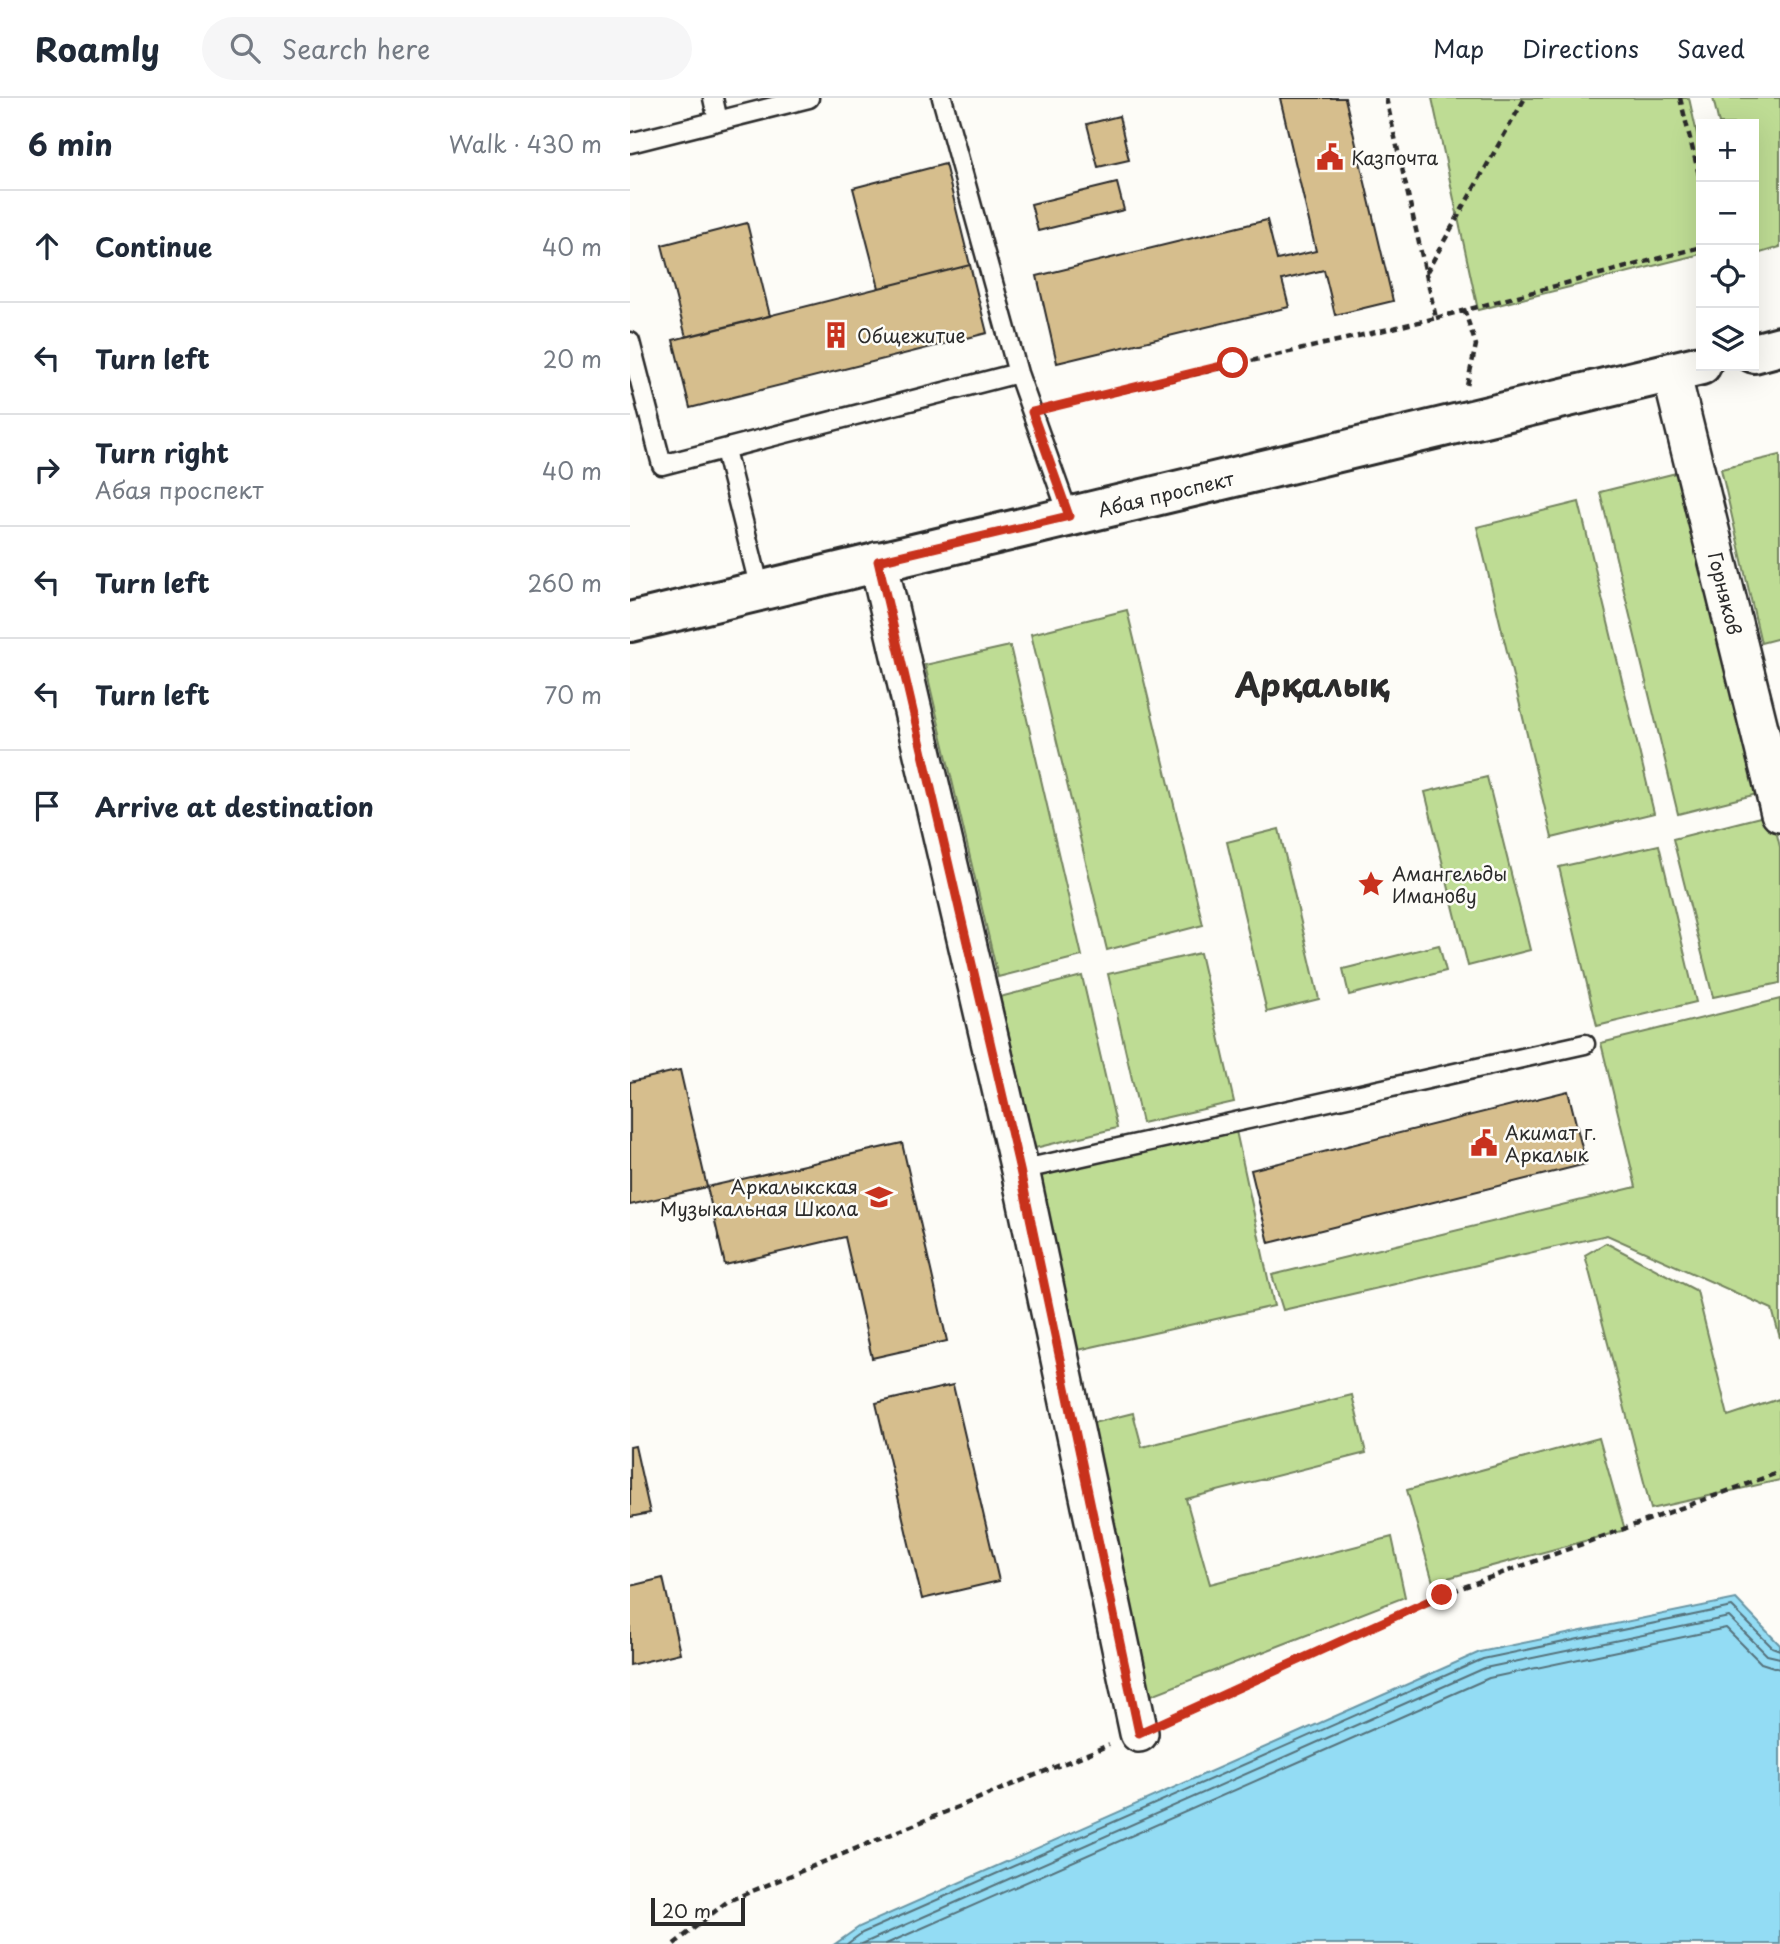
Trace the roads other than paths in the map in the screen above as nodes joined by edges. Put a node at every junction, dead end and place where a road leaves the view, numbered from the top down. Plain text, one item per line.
1 (713, 98) edge
2 (809, 98) edge
3 (942, 98) edge
4 (718, 121) junction
5 (630, 143) edge
6 (1780, 346) edge
7 (631, 350) edge
8 (1759, 352) edge
9 (1686, 369) edge
10 (1018, 373) junction
11 (725, 450) junction
12 (1069, 516) junction
13 (878, 561) junction
14 (760, 589) junction
15 (630, 622) edge
16 (1780, 813) edge
17 (1585, 1044) dead end
18 (1020, 1170) junction
19 (1139, 1733) road end

1 - 4 lane
2 - 4 lane
3 - 10 lane
4 - 5 lane
6 - 8 street
7 - 11 lane
9 - 12 street, Абая проспект
9 - 16 street, Горняков
10 - 11 lane
10 - 12 lane
11 - 14 lane
12 - 13 street, Абая проспект
13 - 14 street, Абая проспект
13 - 18 street
14 - 15 street, Абая проспект
17 - 18 lane
18 - 19 street

